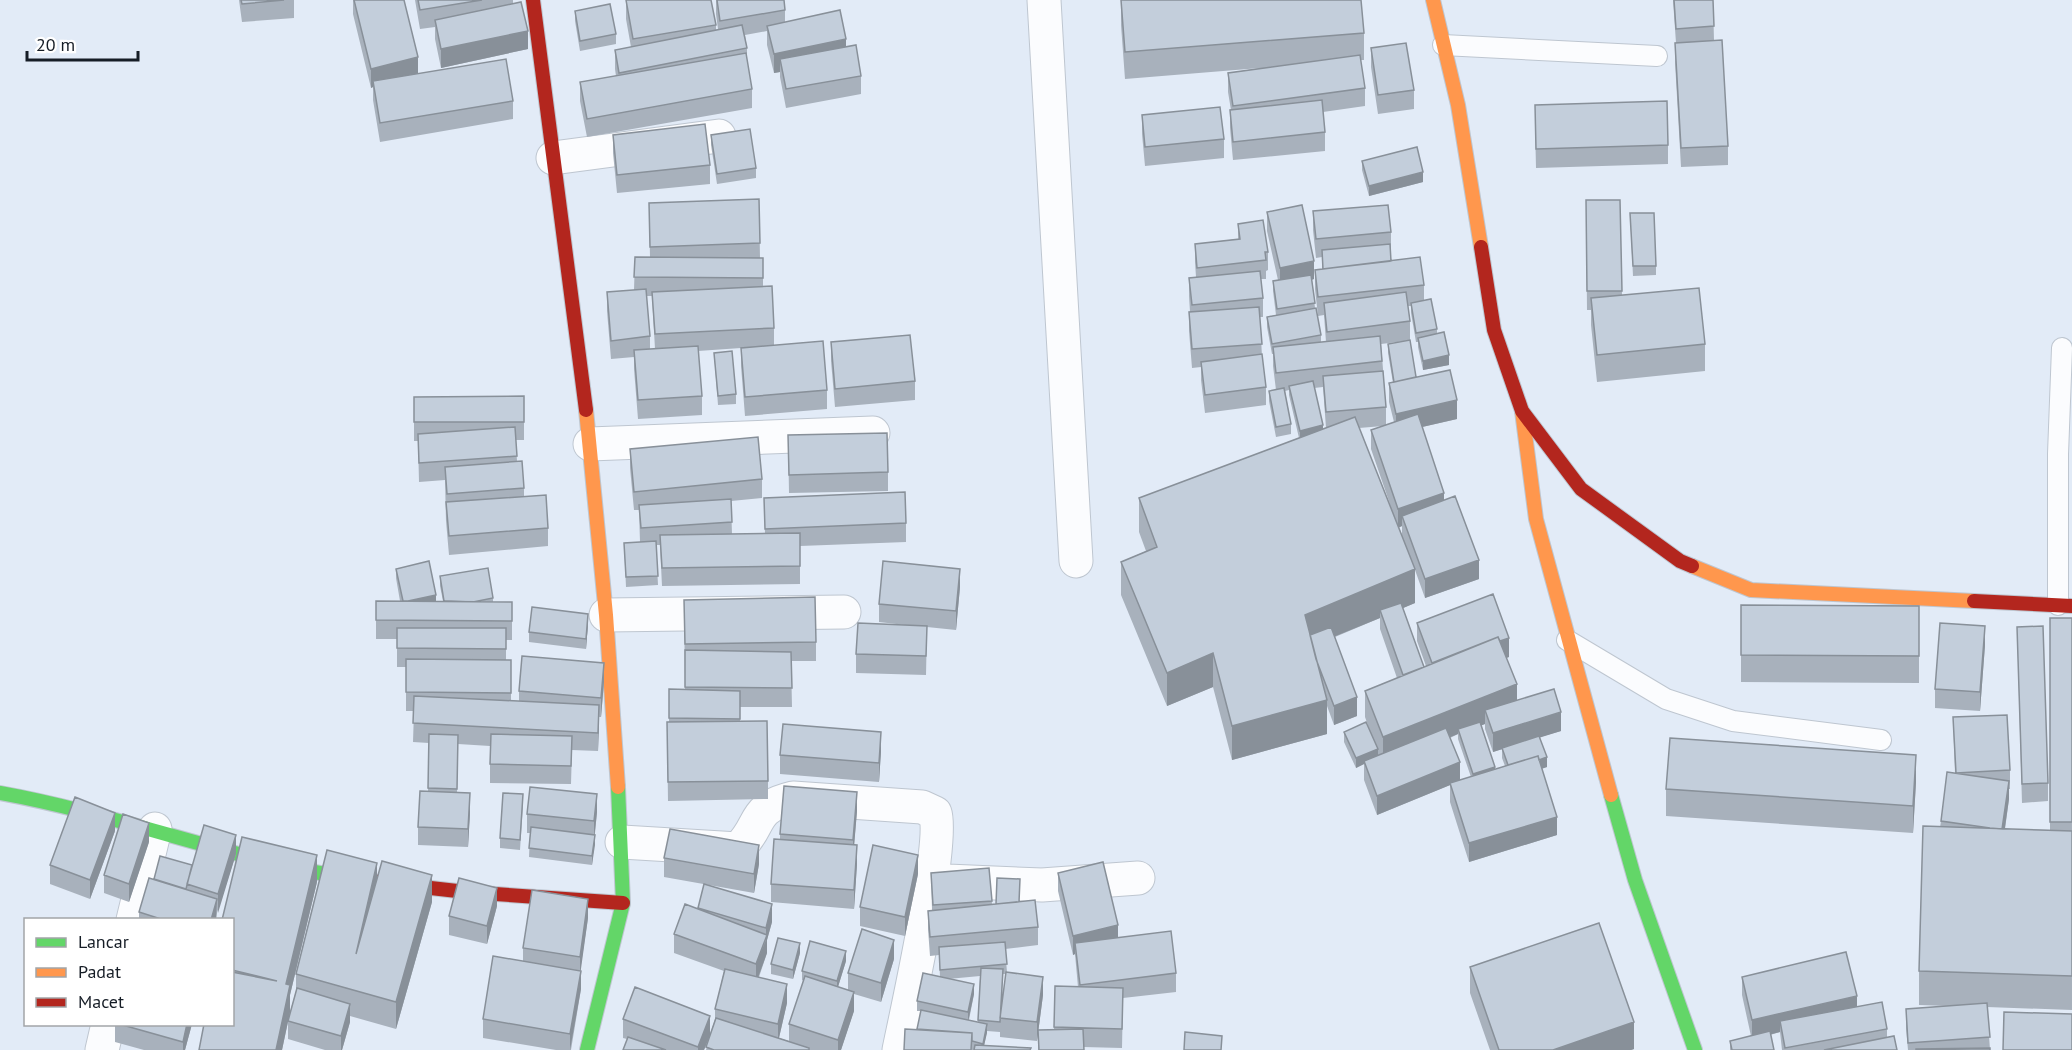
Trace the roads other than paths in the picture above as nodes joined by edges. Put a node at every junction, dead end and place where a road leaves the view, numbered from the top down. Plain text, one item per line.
1 (533, 0) edge
2 (1044, 0) edge
3 (1433, 0) edge
4 (1443, 45) junction
5 (1657, 56) dead end
6 (719, 136) edge
7 (553, 158) junction
8 (2062, 348) dead end
9 (1522, 411) junction
10 (873, 433) edge
11 (590, 444) junction
12 (1076, 561) dead end
13 (2065, 605) edge
14 (844, 612) dead end
15 (606, 615) junction
16 (1567, 640) junction
17 (1881, 741) dead end
18 (0, 793) edge
19 (155, 829) junction
20 (622, 842) junction
21 (1138, 878) dead end
22 (930, 881) junction
23 (623, 903) junction
24 (133, 918) edge
25 (108, 1026) edge
26 (102, 1050) edge
27 (587, 1050) edge
28 (899, 1050) edge
29 (1695, 1050) edge

1 - 7 street
2 - 12 street
3 - 4 street
4 - 5 lane
4 - 9 street
6 - 7 street
7 - 11 street
8 - 13 lane
9 - 13 street
9 - 16 street
10 - 11 street
11 - 15 street
14 - 15 street
15 - 20 street
16 - 17 lane
16 - 29 street
18 - 19 street
19 - 23 street
19 - 24 street
20 - 22 street
20 - 23 street
21 - 22 street
22 - 28 street
23 - 27 street
25 - 26 street

